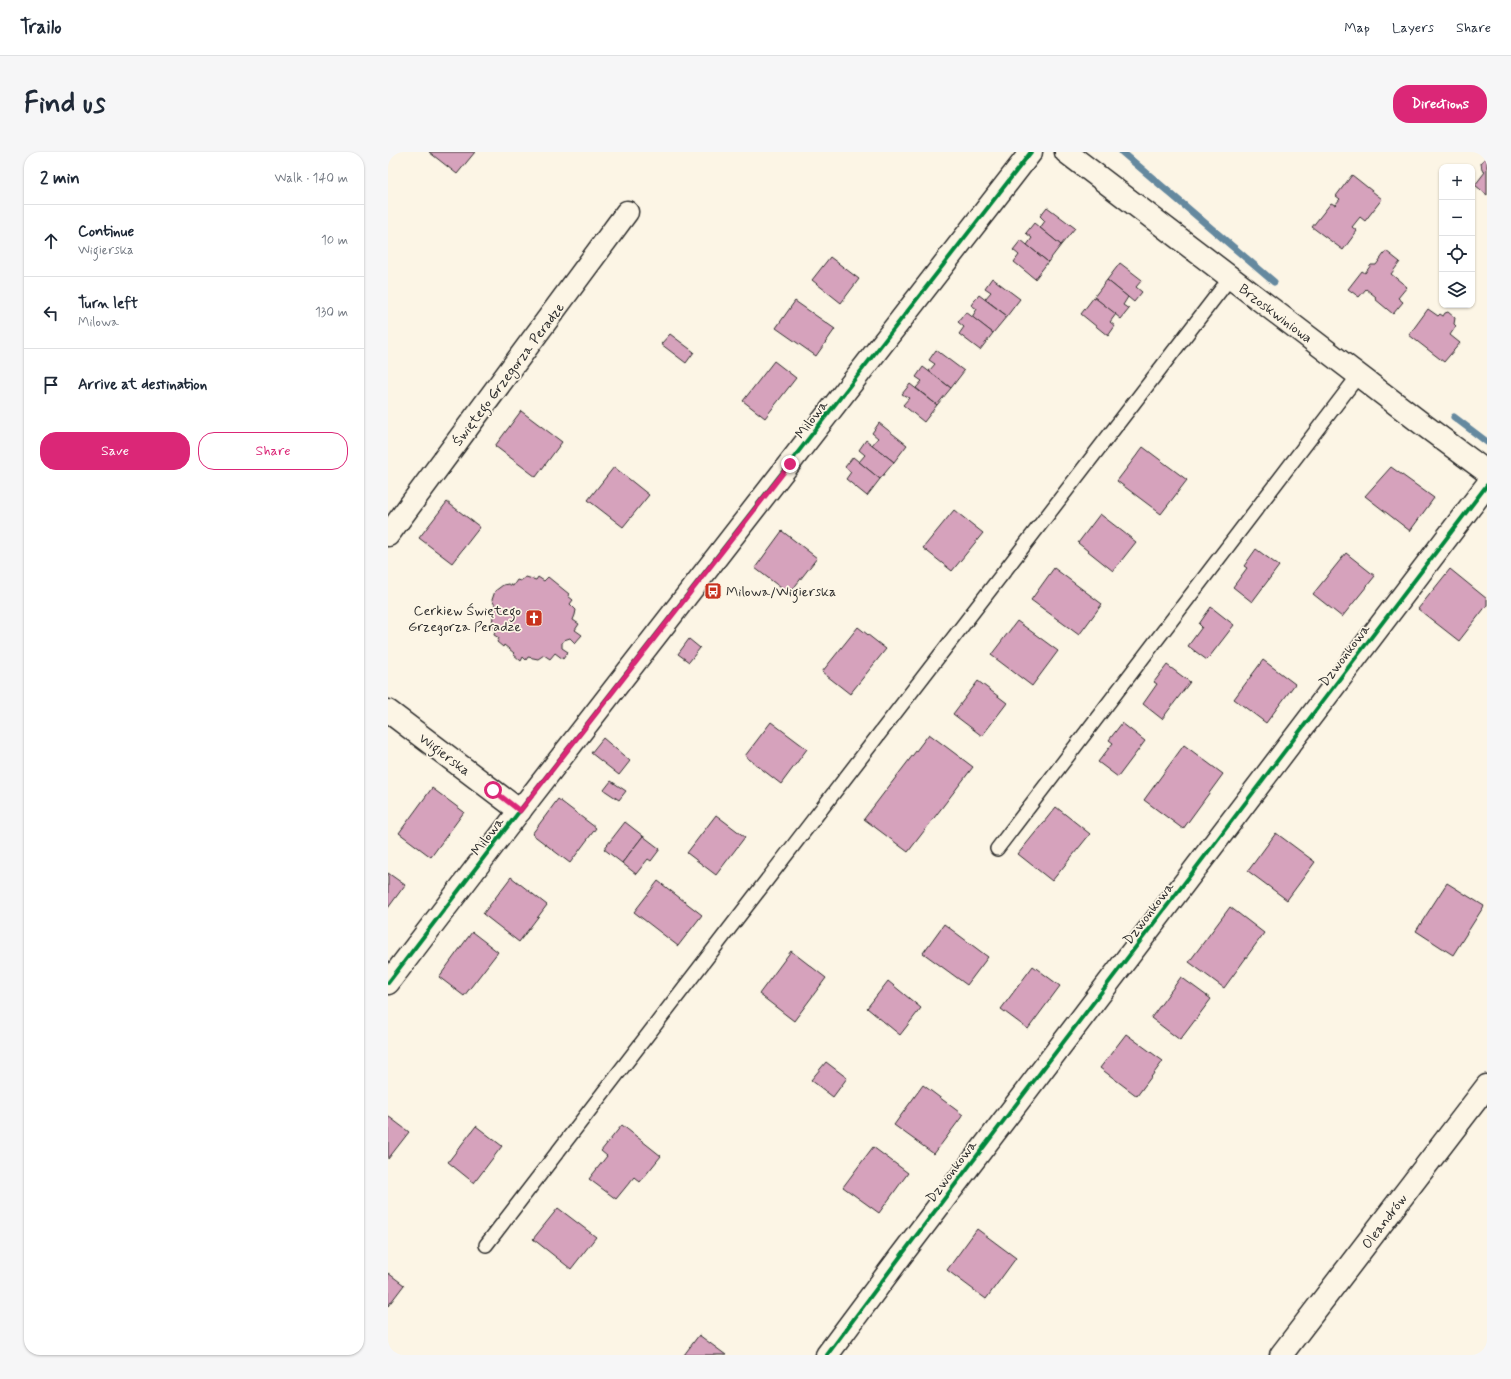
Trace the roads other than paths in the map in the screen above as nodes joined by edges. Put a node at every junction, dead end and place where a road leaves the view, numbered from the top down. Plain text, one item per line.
1 (1031, 152) edge
2 (1066, 152) edge
3 (627, 212) dead end
4 (1230, 278) junction
5 (1358, 376) junction
6 (1487, 472) edge
7 (1487, 485) edge
8 (388, 535) edge
9 (388, 711) edge
10 (520, 811) junction
11 (997, 849) dead end
12 (389, 980) edge
13 (1487, 1086) edge
14 (486, 1245) dead end
15 (827, 1355) edge
16 (1281, 1355) edge

1 - 10 street, Milowa
2 - 4 street, Brzoskwiniowa
3 - 8 street, Świętego Grzegorza Peradze
4 - 5 street, Brzoskwiniowa
4 - 14 lane
5 - 6 street, Brzoskwiniowa
5 - 11 lane
7 - 15 street, Dzwonkowa
9 - 10 street, Wigierska
10 - 12 street, Milowa
13 - 16 street, Oleandrów

